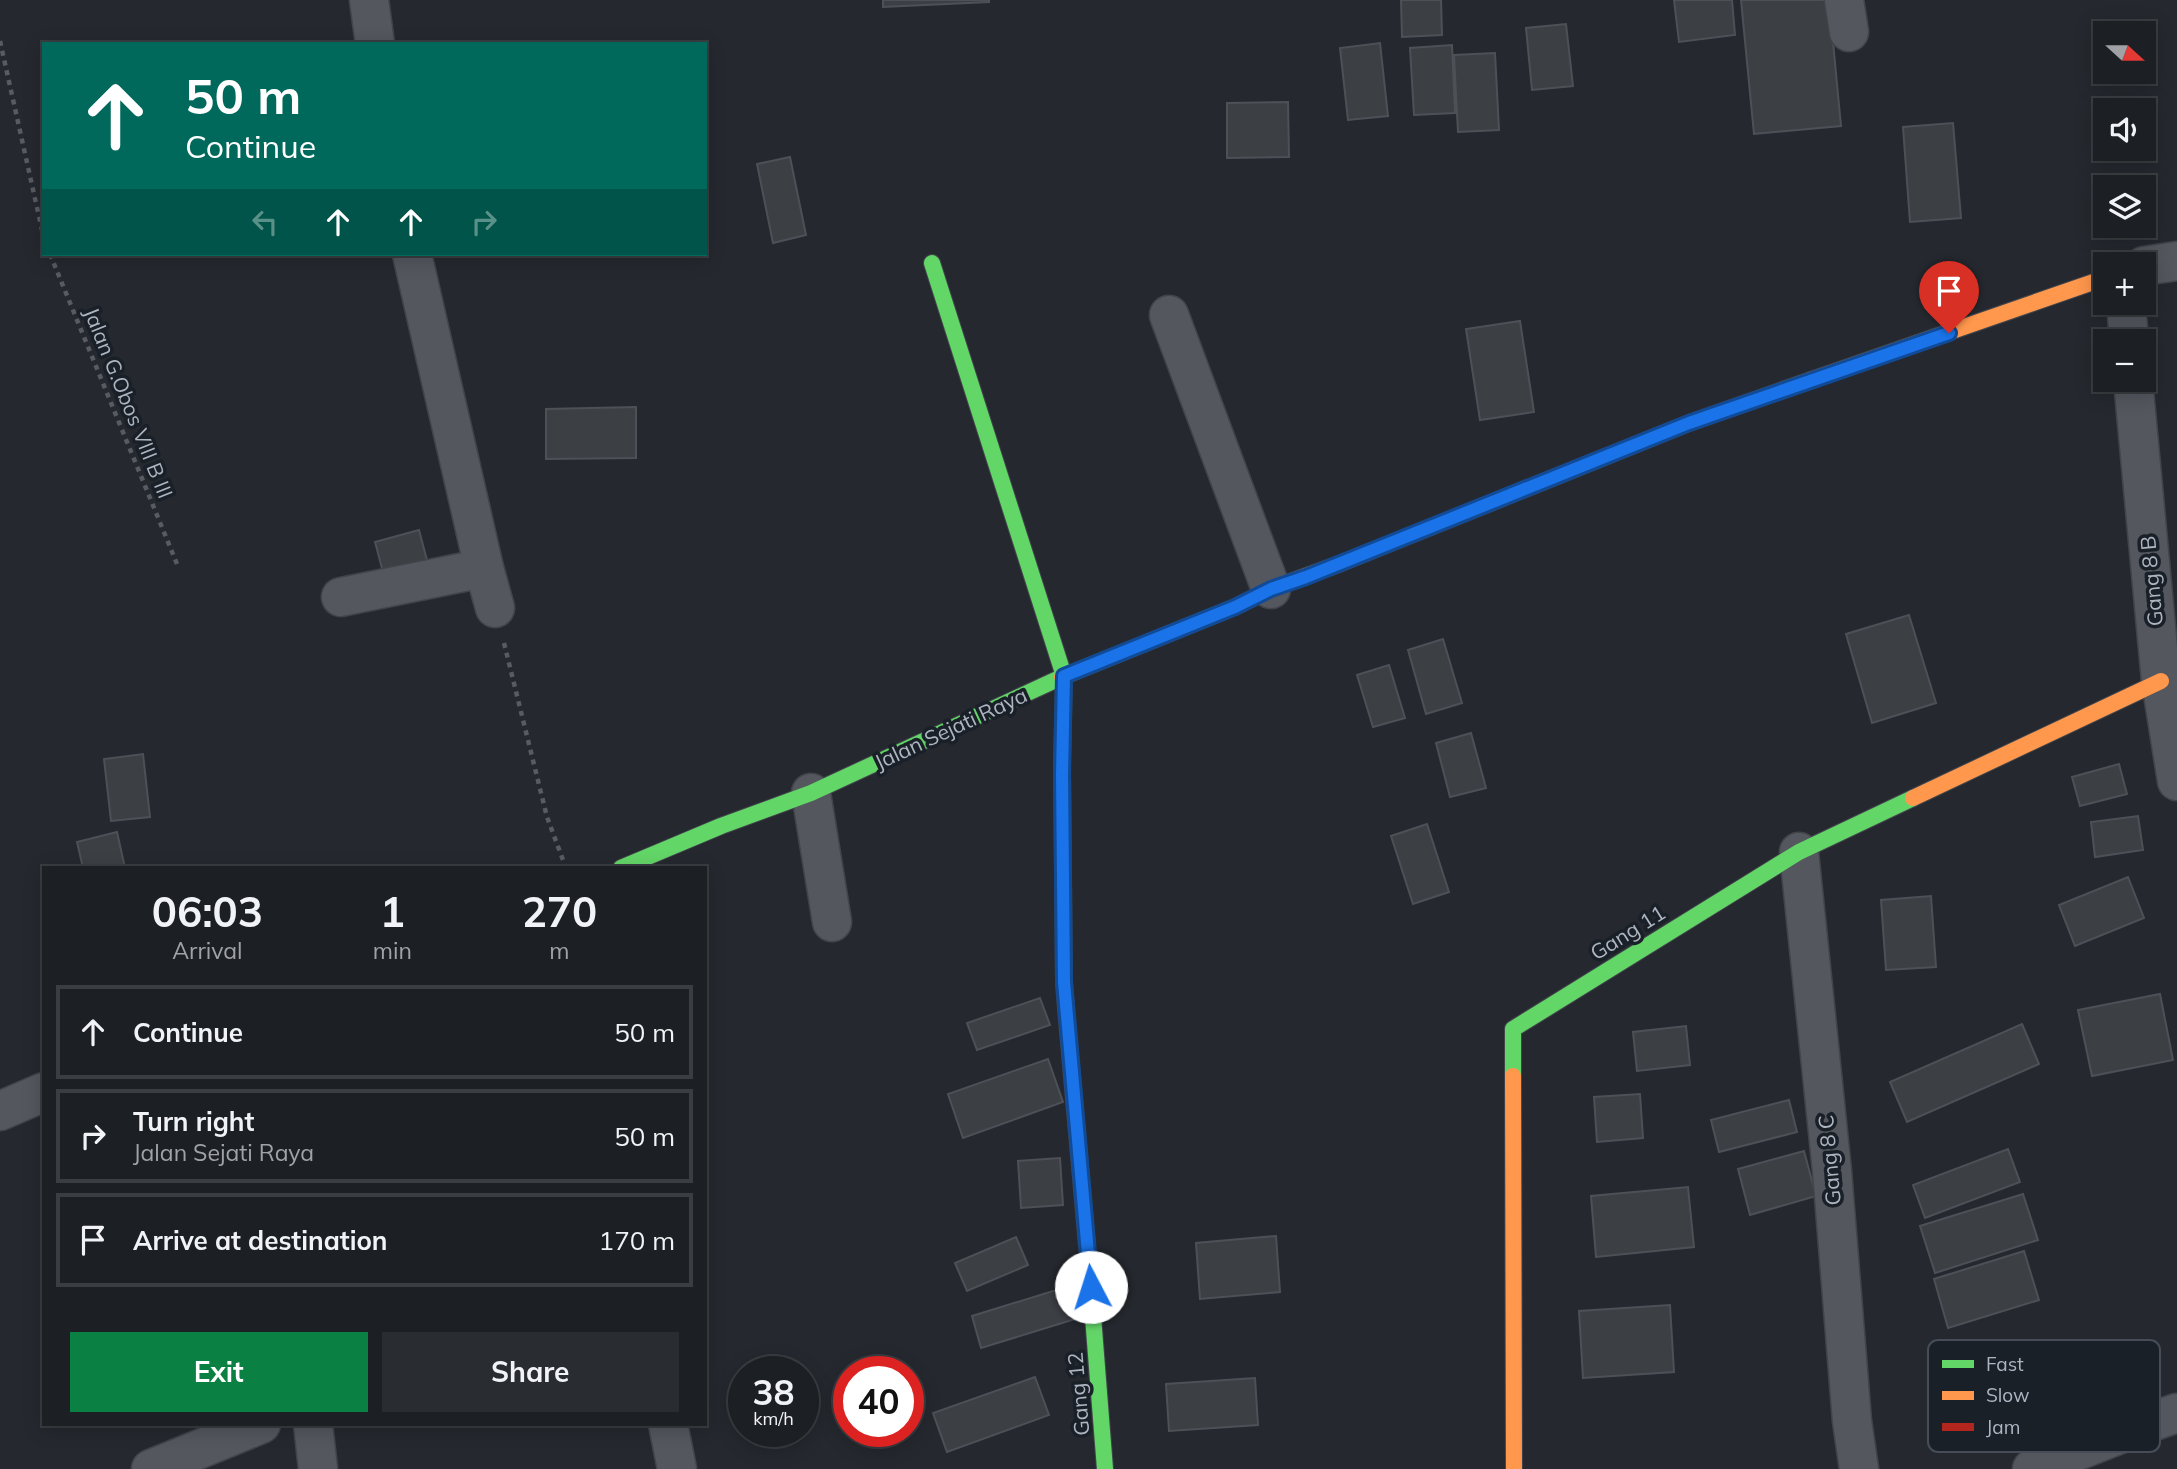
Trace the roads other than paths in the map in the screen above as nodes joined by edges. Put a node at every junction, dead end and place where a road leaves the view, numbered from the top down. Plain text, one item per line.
1 (369, 0) edge
2 (374, 42) edge
3 (412, 256) edge
4 (2177, 261) edge
5 (932, 263) dead end
6 (2156, 264) edge
7 (2093, 282) edge
8 (1169, 315) dead end
9 (2134, 392) edge
10 (484, 568) junction
11 (1271, 589) junction
12 (341, 597) dead end
13 (495, 608) road end
14 (1064, 676) junction
15 (2161, 681) junction
16 (2177, 781) edge
17 (811, 793) junction
18 (1799, 852) junction
19 (626, 866) edge
20 (831, 922) dead end
21 (42, 1093) edge
22 (0, 1111) edge
23 (2177, 1413) edge
24 (2160, 1420) edge
25 (256, 1426) edge
26 (313, 1426) edge
27 (668, 1426) edge
28 (2076, 1452) edge
29 (151, 1469) edge
30 (318, 1469) edge
31 (677, 1469) edge
32 (1105, 1469) edge
33 (1514, 1469) edge
34 (1859, 1469) edge
35 (2032, 1469) edge

1 - 2 street
3 - 10 street
4 - 6 street
5 - 14 street, Gang 12
7 - 11 street, Jalan Sejati Raya
8 - 11 street
9 - 15 street, Gang 8 B
10 - 12 street
10 - 13 street
11 - 14 street, Jalan Sejati Raya
14 - 17 street, Jalan Sejati Raya
14 - 32 street, Gang 12
15 - 16 street, Gang 8 B
15 - 18 street, Gang 11
17 - 19 street, Jalan Sejati Raya
17 - 20 street
18 - 33 street, Gang 11
18 - 34 street, Gang 8 C
21 - 22 street
23 - 24 street
25 - 29 street
26 - 30 street
27 - 31 street
28 - 35 street

